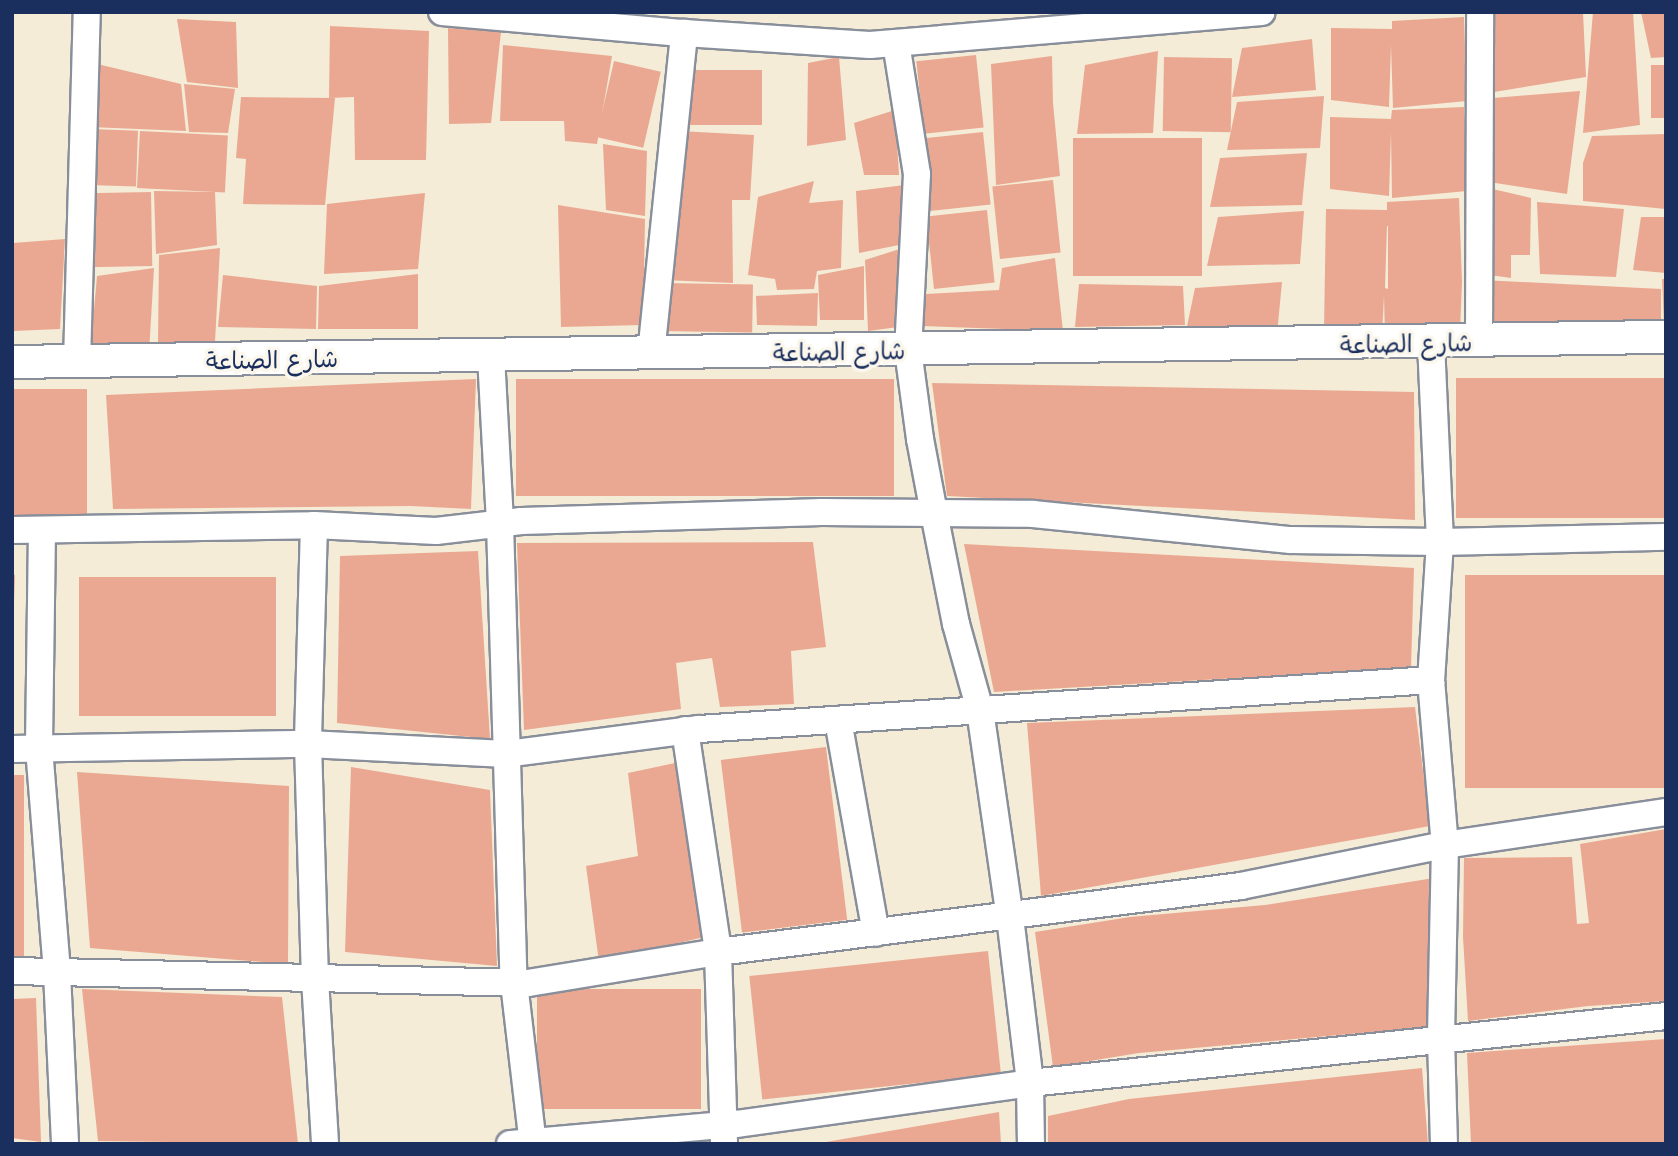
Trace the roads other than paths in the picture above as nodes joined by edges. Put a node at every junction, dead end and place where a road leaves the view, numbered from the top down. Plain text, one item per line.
1 (86, 12) edge
2 (444, 12) edge
3 (1262, 12) edge
4 (1480, 12) edge
5 (582, 18) edge
6 (684, 33) junction
7 (896, 43) junction
8 (1666, 337) edge
9 (1431, 342) junction
10 (1479, 342) junction
11 (908, 350) junction
12 (651, 354) junction
13 (491, 356) junction
14 (12, 362) edge
15 (77, 362) junction
16 (934, 513) junction
17 (500, 524) junction
18 (314, 525) junction
19 (12, 530) edge
20 (42, 530) junction
21 (1666, 537) edge
22 (1440, 542) junction
23 (1431, 680) junction
24 (979, 710) junction
25 (838, 720) junction
26 (685, 730) junction
27 (308, 744) junction
28 (39, 748) junction
29 (12, 749) edge
30 (506, 754) junction
31 (1666, 812) edge
32 (1445, 845) junction
33 (1010, 917) junction
34 (876, 933) junction
35 (718, 952) junction
36 (12, 971) edge
37 (57, 972) junction
38 (315, 979) junction
39 (514, 983) junction
40 (1666, 1016) edge
41 (1441, 1038) junction
42 (1030, 1083) junction
43 (723, 1134) edge
44 (525, 1143) edge
45 (65, 1144) edge
46 (325, 1144) edge
47 (1031, 1144) edge
48 (1444, 1144) edge

1 - 15 street
2 - 5 street
3 - 7 street
4 - 10 street
5 - 6 street
6 - 7 street
6 - 12 street
7 - 11 street
8 - 10 street, شارع الصناعة
9 - 10 street, شارع الصناعة
9 - 11 street, شارع الصناعة
9 - 22 street
11 - 12 street, شارع الصناعة
11 - 16 street
12 - 13 street, شارع الصناعة
13 - 15 street, شارع الصناعة
13 - 17 street
14 - 15 street, شارع الصناعة
16 - 17 street
16 - 22 street
16 - 24 street
17 - 18 street
17 - 30 street
18 - 20 street
18 - 27 street
19 - 20 street
20 - 28 street
21 - 22 street
22 - 23 street
23 - 24 street
23 - 32 street
24 - 25 street
24 - 33 street
25 - 26 street
25 - 34 street
26 - 30 street
26 - 35 street
27 - 28 street
27 - 30 street
27 - 38 street
28 - 29 street
28 - 37 street
30 - 39 street
31 - 32 street
32 - 33 street
32 - 41 street
33 - 34 street
33 - 42 street
34 - 35 street
35 - 39 street
35 - 43 street
36 - 37 street
37 - 38 street
37 - 45 street
38 - 39 street
38 - 46 street
39 - 44 street
40 - 41 street
41 - 42 street
41 - 48 street
42 - 43 street
42 - 47 street
43 - 44 street

